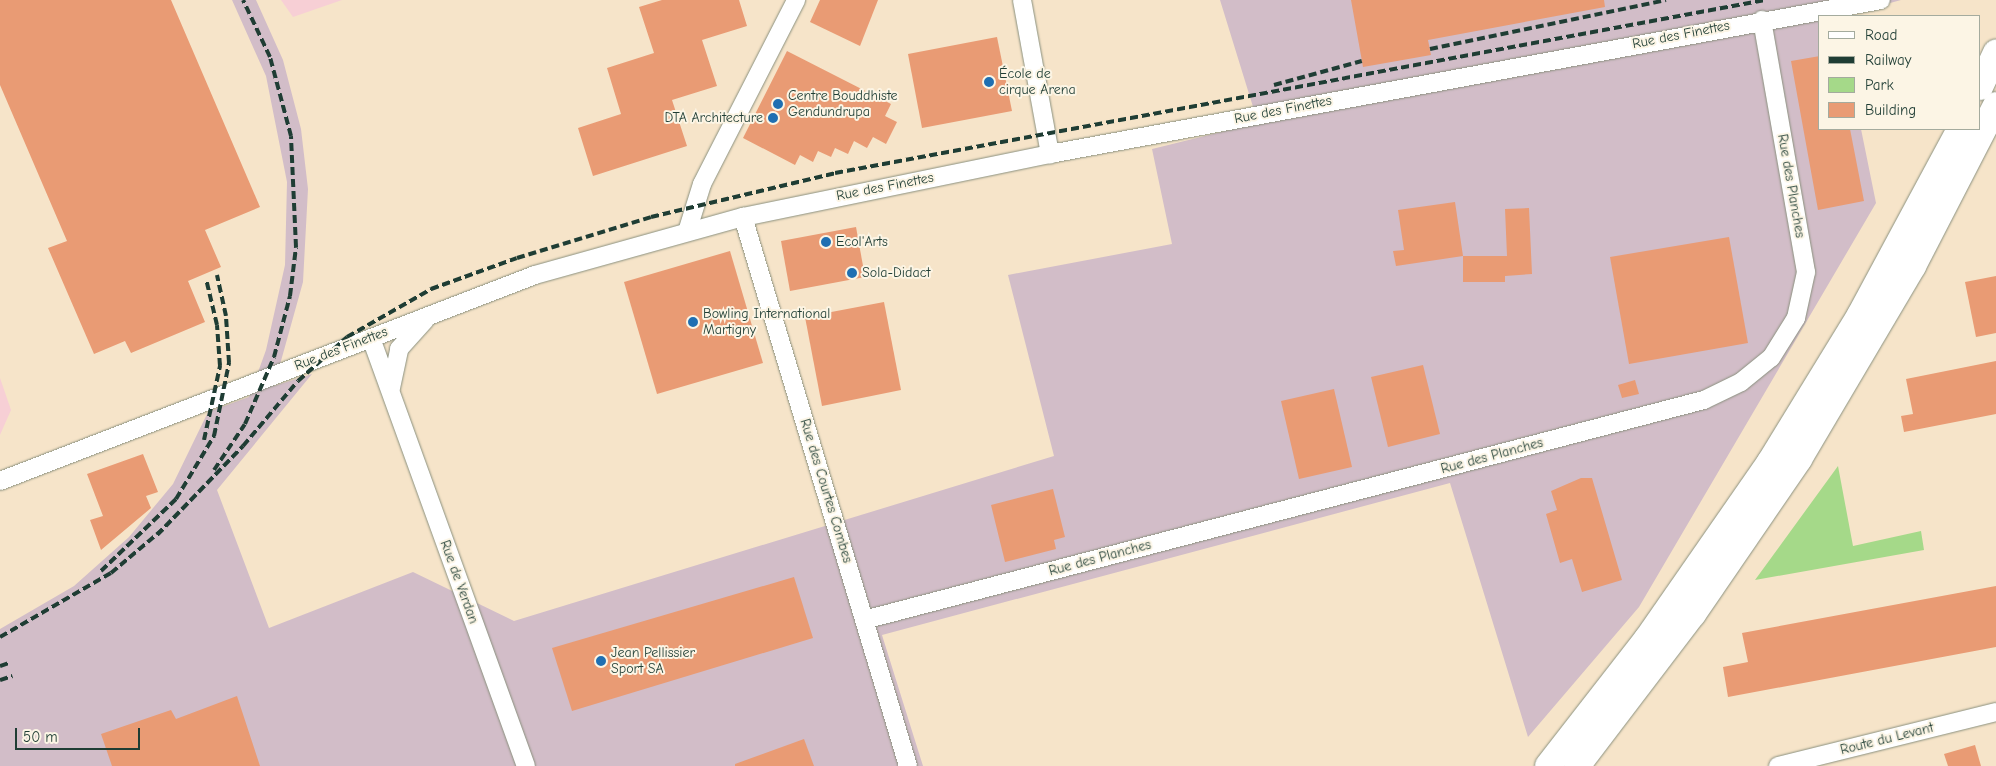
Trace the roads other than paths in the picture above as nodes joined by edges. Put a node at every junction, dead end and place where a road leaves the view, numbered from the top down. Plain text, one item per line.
1 (796, 0) edge
2 (1022, 0) edge
3 (1881, 0) edge
4 (1762, 20) junction
5 (1996, 52) edge
6 (1981, 85) edge
7 (1996, 105) edge
8 (1959, 130) edge
9 (1050, 154) junction
10 (742, 217) junction
11 (687, 232) junction
12 (430, 315) junction
13 (371, 338) junction
14 (392, 398) junction
15 (0, 481) edge
16 (864, 620) junction
17 (1996, 712) edge
18 (526, 766) edge
19 (908, 766) edge
20 (1548, 766) edge
21 (1577, 766) edge
22 (1778, 766) edge

1 - 11 street
2 - 9 street
3 - 4 street, Rue des Finettes
4 - 9 street, Rue des Finettes
4 - 16 street, Rue des Planches
5 - 6 highway
7 - 21 highway
8 - 20 highway
9 - 10 street, Rue des Finettes
10 - 11 street, Rue des Finettes
10 - 16 street, Rue des Courtes Combes
11 - 12 street, Rue des Finettes
12 - 13 street, Rue des Finettes
12 - 14 street, Rue de Verdan
13 - 14 street, Rue de Verdan
13 - 15 street, Rue des Finettes
14 - 18 street, Rue de Verdan
16 - 19 street, Rue des Courtes Combes
17 - 22 street, Route du Levant

